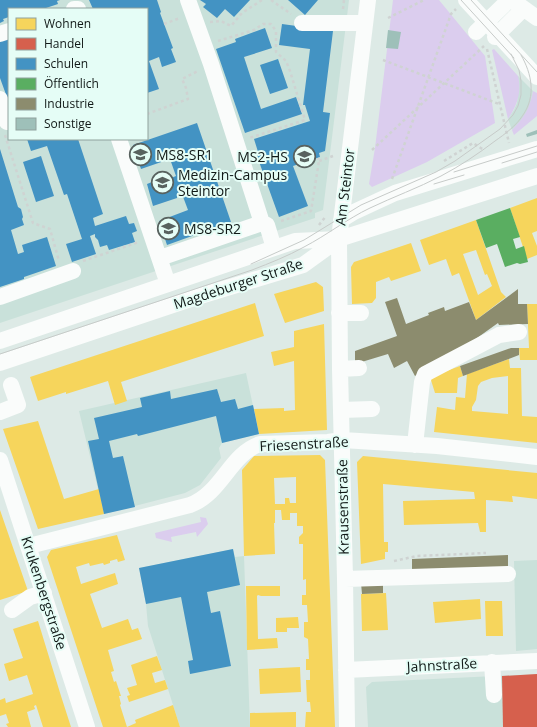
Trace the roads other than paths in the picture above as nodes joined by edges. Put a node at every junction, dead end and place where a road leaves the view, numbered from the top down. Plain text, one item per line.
1 (188, 0) edge
2 (368, 0) edge
3 (509, 0) edge
4 (463, 3) edge
5 (518, 4) edge
6 (537, 18) edge
7 (302, 23) road end
8 (365, 23) junction
9 (481, 27) junction
10 (496, 36) junction
11 (537, 77) edge
12 (0, 99) edge
13 (4, 123) edge
14 (119, 140) edge
15 (537, 149) edge
16 (537, 176) edge
17 (341, 220) junction
18 (265, 224) junction
19 (339, 239) junction
20 (274, 248) junction
21 (160, 258) junction
22 (72, 269) road end
23 (168, 284) junction
24 (0, 296) edge
25 (339, 313) junction
26 (361, 314) dead end
27 (519, 332) dead end
28 (0, 341) edge
29 (0, 363) edge
30 (359, 368) dead end
31 (340, 369) junction
32 (12, 386) dead end
33 (372, 409) dead end
34 (341, 410) junction
35 (0, 412) edge
36 (342, 440) junction
37 (415, 445) junction
38 (537, 457) edge
39 (0, 460) edge
40 (29, 546) junction
41 (508, 574) dead end
42 (345, 580) junction
43 (44, 594) junction
44 (12, 610) dead end
45 (537, 661) edge
46 (492, 662) junction
47 (346, 670) junction
48 (494, 695) dead end
49 (87, 727) edge
50 (347, 727) edge

1 - 18 street
2 - 8 street, Am Steintor
3 - 9 street
4 - 9 street
5 - 6 street
5 - 10 street
7 - 8 street
8 - 17 street, Am Steintor
9 - 10 street
10 - 11 street
12 - 13 street
14 - 21 street
15 - 17 street
16 - 19 street, Am Steintor
17 - 19 street, Am Steintor
18 - 20 street
18 - 21 street
19 - 20 street, Magdeburger Straße
19 - 25 street, Krausenstraße
19 - 29 street, Magdeburger Straße
20 - 23 street, Magdeburger Straße
21 - 23 street
22 - 24 street
23 - 28 street, Magdeburger Straße
25 - 26 street
25 - 31 street, Krausenstraße
27 - 37 street
30 - 31 street
31 - 34 street, Krausenstraße
32 - 35 street
33 - 34 street
34 - 36 street, Krausenstraße
36 - 37 street, Friesenstraße
36 - 40 street, Friesenstraße
36 - 42 street, Krausenstraße
37 - 38 street, Friesenstraße
39 - 40 street, Krukenbergstraße
40 - 43 street, Krukenbergstraße
41 - 42 street
42 - 47 street, Krausenstraße
43 - 44 street
43 - 49 street, Krukenbergstraße
45 - 46 street, Jahnstraße
46 - 47 street, Jahnstraße
46 - 48 street
47 - 50 street, Krausenstraße

